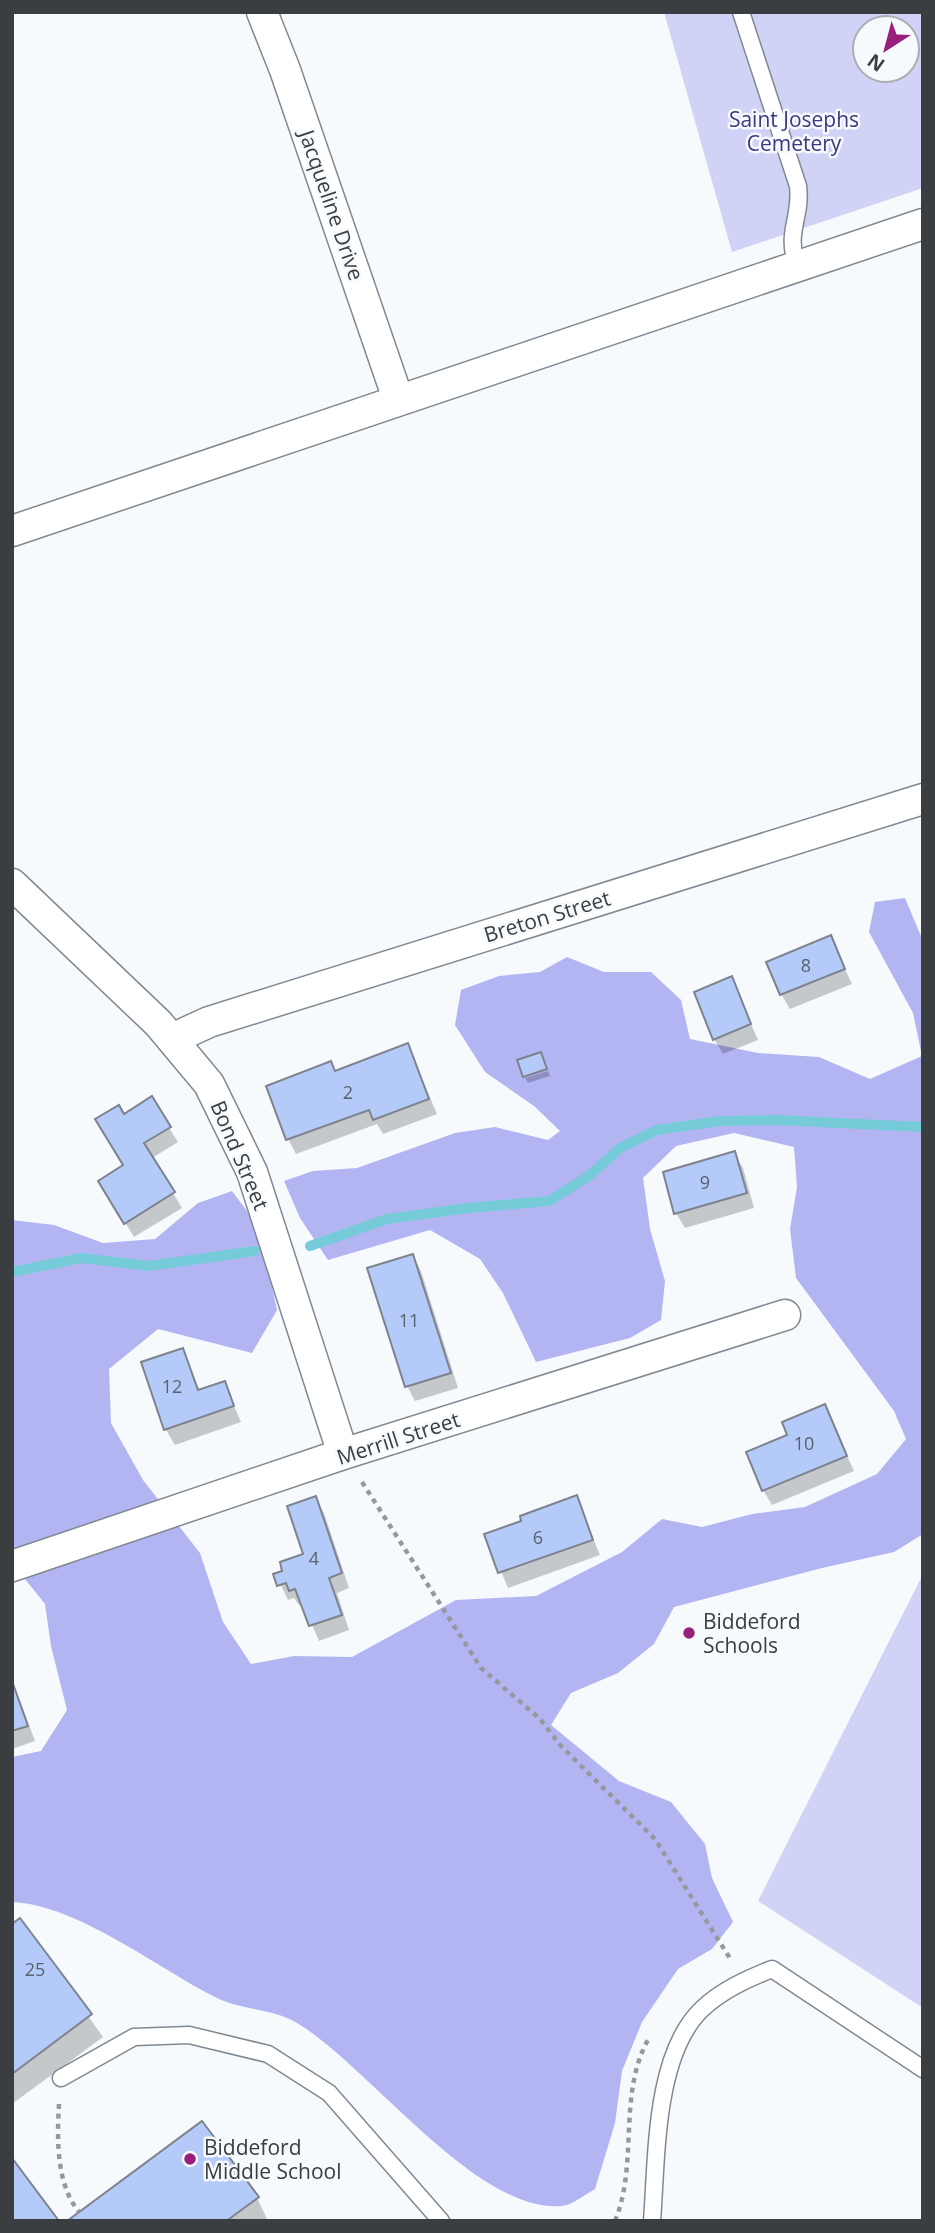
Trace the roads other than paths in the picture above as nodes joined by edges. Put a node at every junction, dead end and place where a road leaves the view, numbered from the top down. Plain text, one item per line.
1 (262, 12) edge
2 (741, 12) edge
3 (923, 224) edge
4 (797, 265) junction
5 (398, 399) junction
6 (12, 531) edge
7 (923, 799) edge
8 (12, 884) edge
9 (174, 1038) junction
10 (785, 1315) dead end
11 (343, 1454) junction
12 (12, 1566) edge
13 (923, 2069) edge
14 (61, 2078) road end
15 (441, 2221) edge
16 (652, 2221) edge

1 - 5 street, Jacqueline Drive
2 - 4 lane
3 - 4 street
4 - 5 street
5 - 6 street
7 - 9 street, Breton Street
8 - 9 street, Bond Street
9 - 11 street, Bond Street
10 - 11 street, Merrill Street
11 - 12 street, Merrill Street
13 - 16 lane
14 - 15 lane

